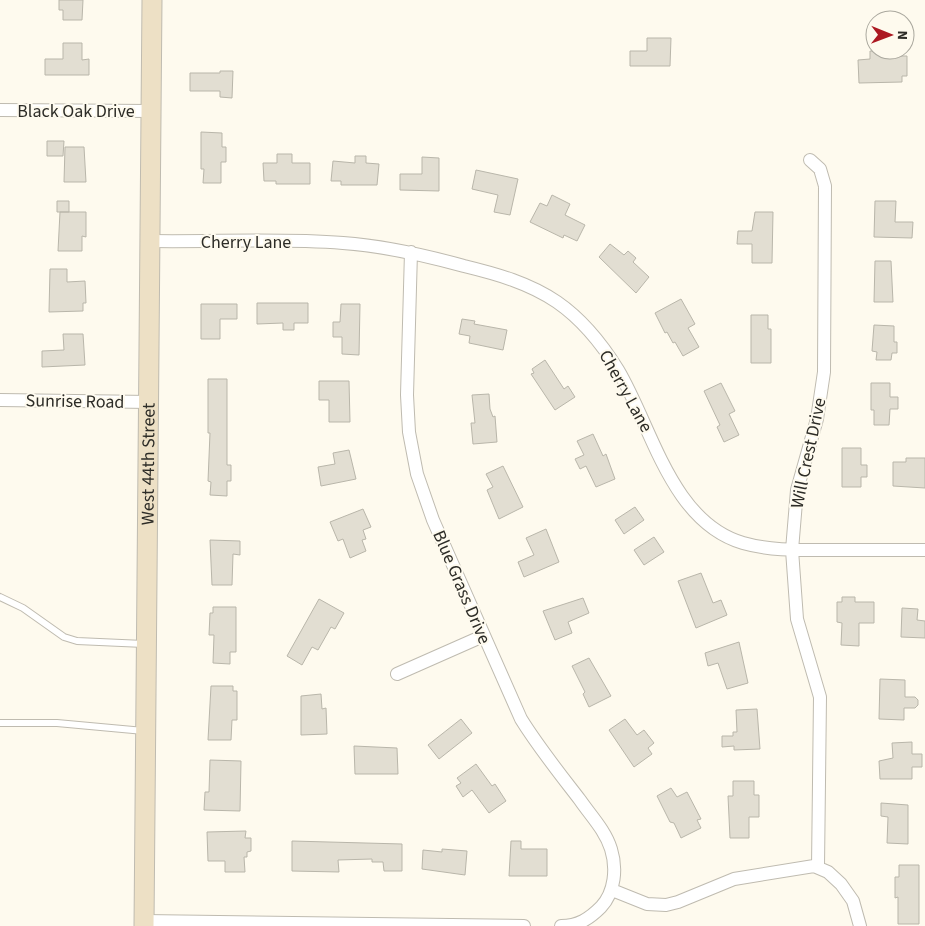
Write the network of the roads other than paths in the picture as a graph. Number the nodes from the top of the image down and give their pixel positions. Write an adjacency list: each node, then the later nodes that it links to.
1 (152, 0): 3 (street, West 44th Street)
2 (0, 110): 3 (street, Black Oak Drive)
3 (151, 111): 5 (street, West 44th Street)
4 (810, 160): 9 (street, Will Crest Drive)
5 (151, 241): 6 (street, Cherry Lane); 8 (street, West 44th Street)
6 (411, 252): 9 (street, Cherry Lane); 12 (street, Blue Grass Drive)
7 (0, 400): 8 (street, Sunrise Road)
8 (150, 402): 13 (street, West 44th Street)
9 (792, 550): 10 (street, Cherry Lane); 17 (street, Will Crest Drive)
10 (925, 550)
11 (0, 597): 13 (lane)
12 (483, 636): 14 (street); 18 (street, Blue Grass Drive)
13 (146, 645): 16 (street, West 44th Street)
14 (397, 674)
15 (0, 723): 16 (lane)
16 (146, 731): 19 (street, West 44th Street)
17 (818, 867): 18 (street); 23 (street)
18 (612, 890): 22 (street)
19 (144, 923): 20 (street)
20 (524, 926)
21 (561, 926): 22 (street)
22 (576, 926)
23 (860, 926)

